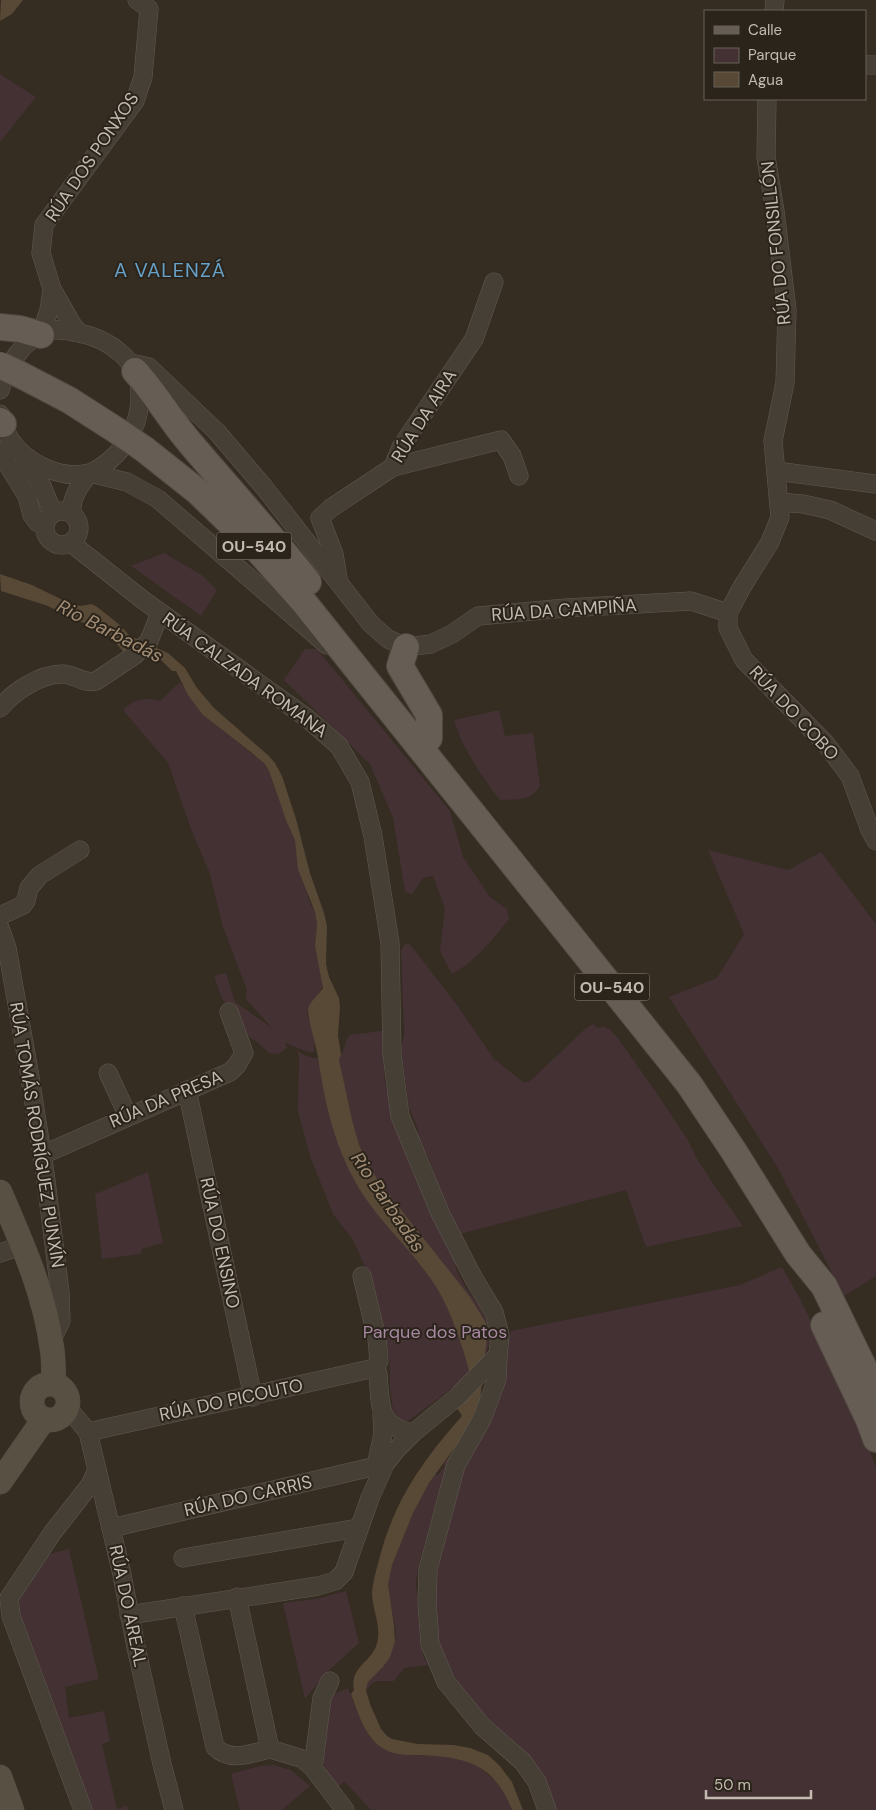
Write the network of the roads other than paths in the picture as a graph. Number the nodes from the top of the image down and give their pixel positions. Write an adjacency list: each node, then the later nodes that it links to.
1 (137, 0): 4 (street, RÚA DOS PONXOS)
2 (767, 100): 13 (street, RÚA DO FONSILLÓN)
3 (494, 282): 12 (street, RÚA DA AIRA)
4 (52, 290): 6 (street, RÚA DOS PONXOS); 7 (street, RÚA DOS PONXOS)
5 (0, 327): 7 (main road)
6 (79, 333): 7 (street); 8 (street)
7 (41, 335): 9 (street)
8 (133, 368): 14 (street); 22 (street); 28 (main road)
9 (6, 376): 26 (main road, OU-540, bridge)
10 (1, 419): 11 (street)
11 (8, 450): 14 (street); 19 (street)
12 (393, 467): 15 (street); 22 (street, RÚA DA AIRA)
13 (776, 471): 16 (street); 17 (street, RÚA DO FONSILLÓN)
14 (90, 473): 18 (street); 26 (street)
15 (519, 476)
16 (876, 484)
17 (779, 502): 20 (street); 24 (street, RÚA DO FONSILLÓN)
18 (72, 514): 19 (street); 21 (street)
19 (49, 519): 21 (street)
20 (876, 532)
21 (71, 543): 23 (street, RÚA CALZADA ROMANA)
22 (338, 580): 25 (street)
23 (160, 613): 27 (street); 45 (street, RÚA CALZADA ROMANA)
24 (728, 613): 25 (street, RÚA DA CAMPIÑA); 30 (street, RÚA DO COBO)
25 (406, 647): 28 (main road)
26 (350, 658): 29 (main road, OU-540)
27 (0, 708)
28 (429, 738): 29 (main road)
29 (439, 770): 42 (main road, OU-540)
30 (876, 841)
31 (80, 850): 32 (street)
32 (0, 916)
33 (0, 928): 38 (street, RÚA TOMÁS RODRÍGUEZ PUNXÍN)
34 (229, 1012): 36 (street, RÚA DA PRESA)
35 (108, 1073): 37 (street)
36 (187, 1090): 37 (street, RÚA DA PRESA); 49 (street, RÚA DO ENSINO)
37 (128, 1116): 38 (street, RÚA DA PRESA)
38 (42, 1155): 44 (street, RÚA TOMÁS RODRÍGUEZ PUNXÍN)
39 (0, 1192): 40 (street)
40 (23, 1245): 41 (street); 44 (street)
41 (0, 1253)
42 (798, 1254): 48 (main road, OU-540); 53 (main road, OU-540)
43 (362, 1276): 46 (street)
44 (51, 1341): 47 (street)
45 (498, 1355): 55 (street); 73 (street, RÚA CALZADA ROMANA)
46 (374, 1370): 49 (street, RÚA DO PICOUTO); 51 (street)
47 (54, 1384): 50 (street); 52 (street)
48 (876, 1392)
49 (253, 1397): 54 (street, RÚA DO PICOUTO)
50 (68, 1408): 52 (street); 54 (street, RÚA DO AREAL)
51 (382, 1414): 55 (street); 56 (street)
52 (44, 1419): 58 (street)
53 (874, 1430)
54 (88, 1432): 57 (street, RÚA DO AREAL)
55 (413, 1433): 56 (street)
56 (381, 1465): 59 (street, RÚA DO CARRIS); 60 (street)
57 (97, 1469): 59 (street, RÚA DO AREAL); 70 (street)
58 (0, 1482)
59 (111, 1528): 64 (street, RÚA DO AREAL)
60 (358, 1528): 61 (street); 62 (street)
61 (183, 1558)
62 (237, 1597): 63 (street); 66 (street)
63 (182, 1606): 64 (street); 66 (street)
64 (129, 1615): 71 (street, RÚA DO AREAL)
65 (330, 1681): 67 (street)
66 (270, 1748): 67 (street)
67 (313, 1768): 72 (street)
68 (0, 1777): 69 (street)
69 (12, 1810)
70 (83, 1810)
71 (174, 1810)
72 (346, 1810)
73 (547, 1810)

